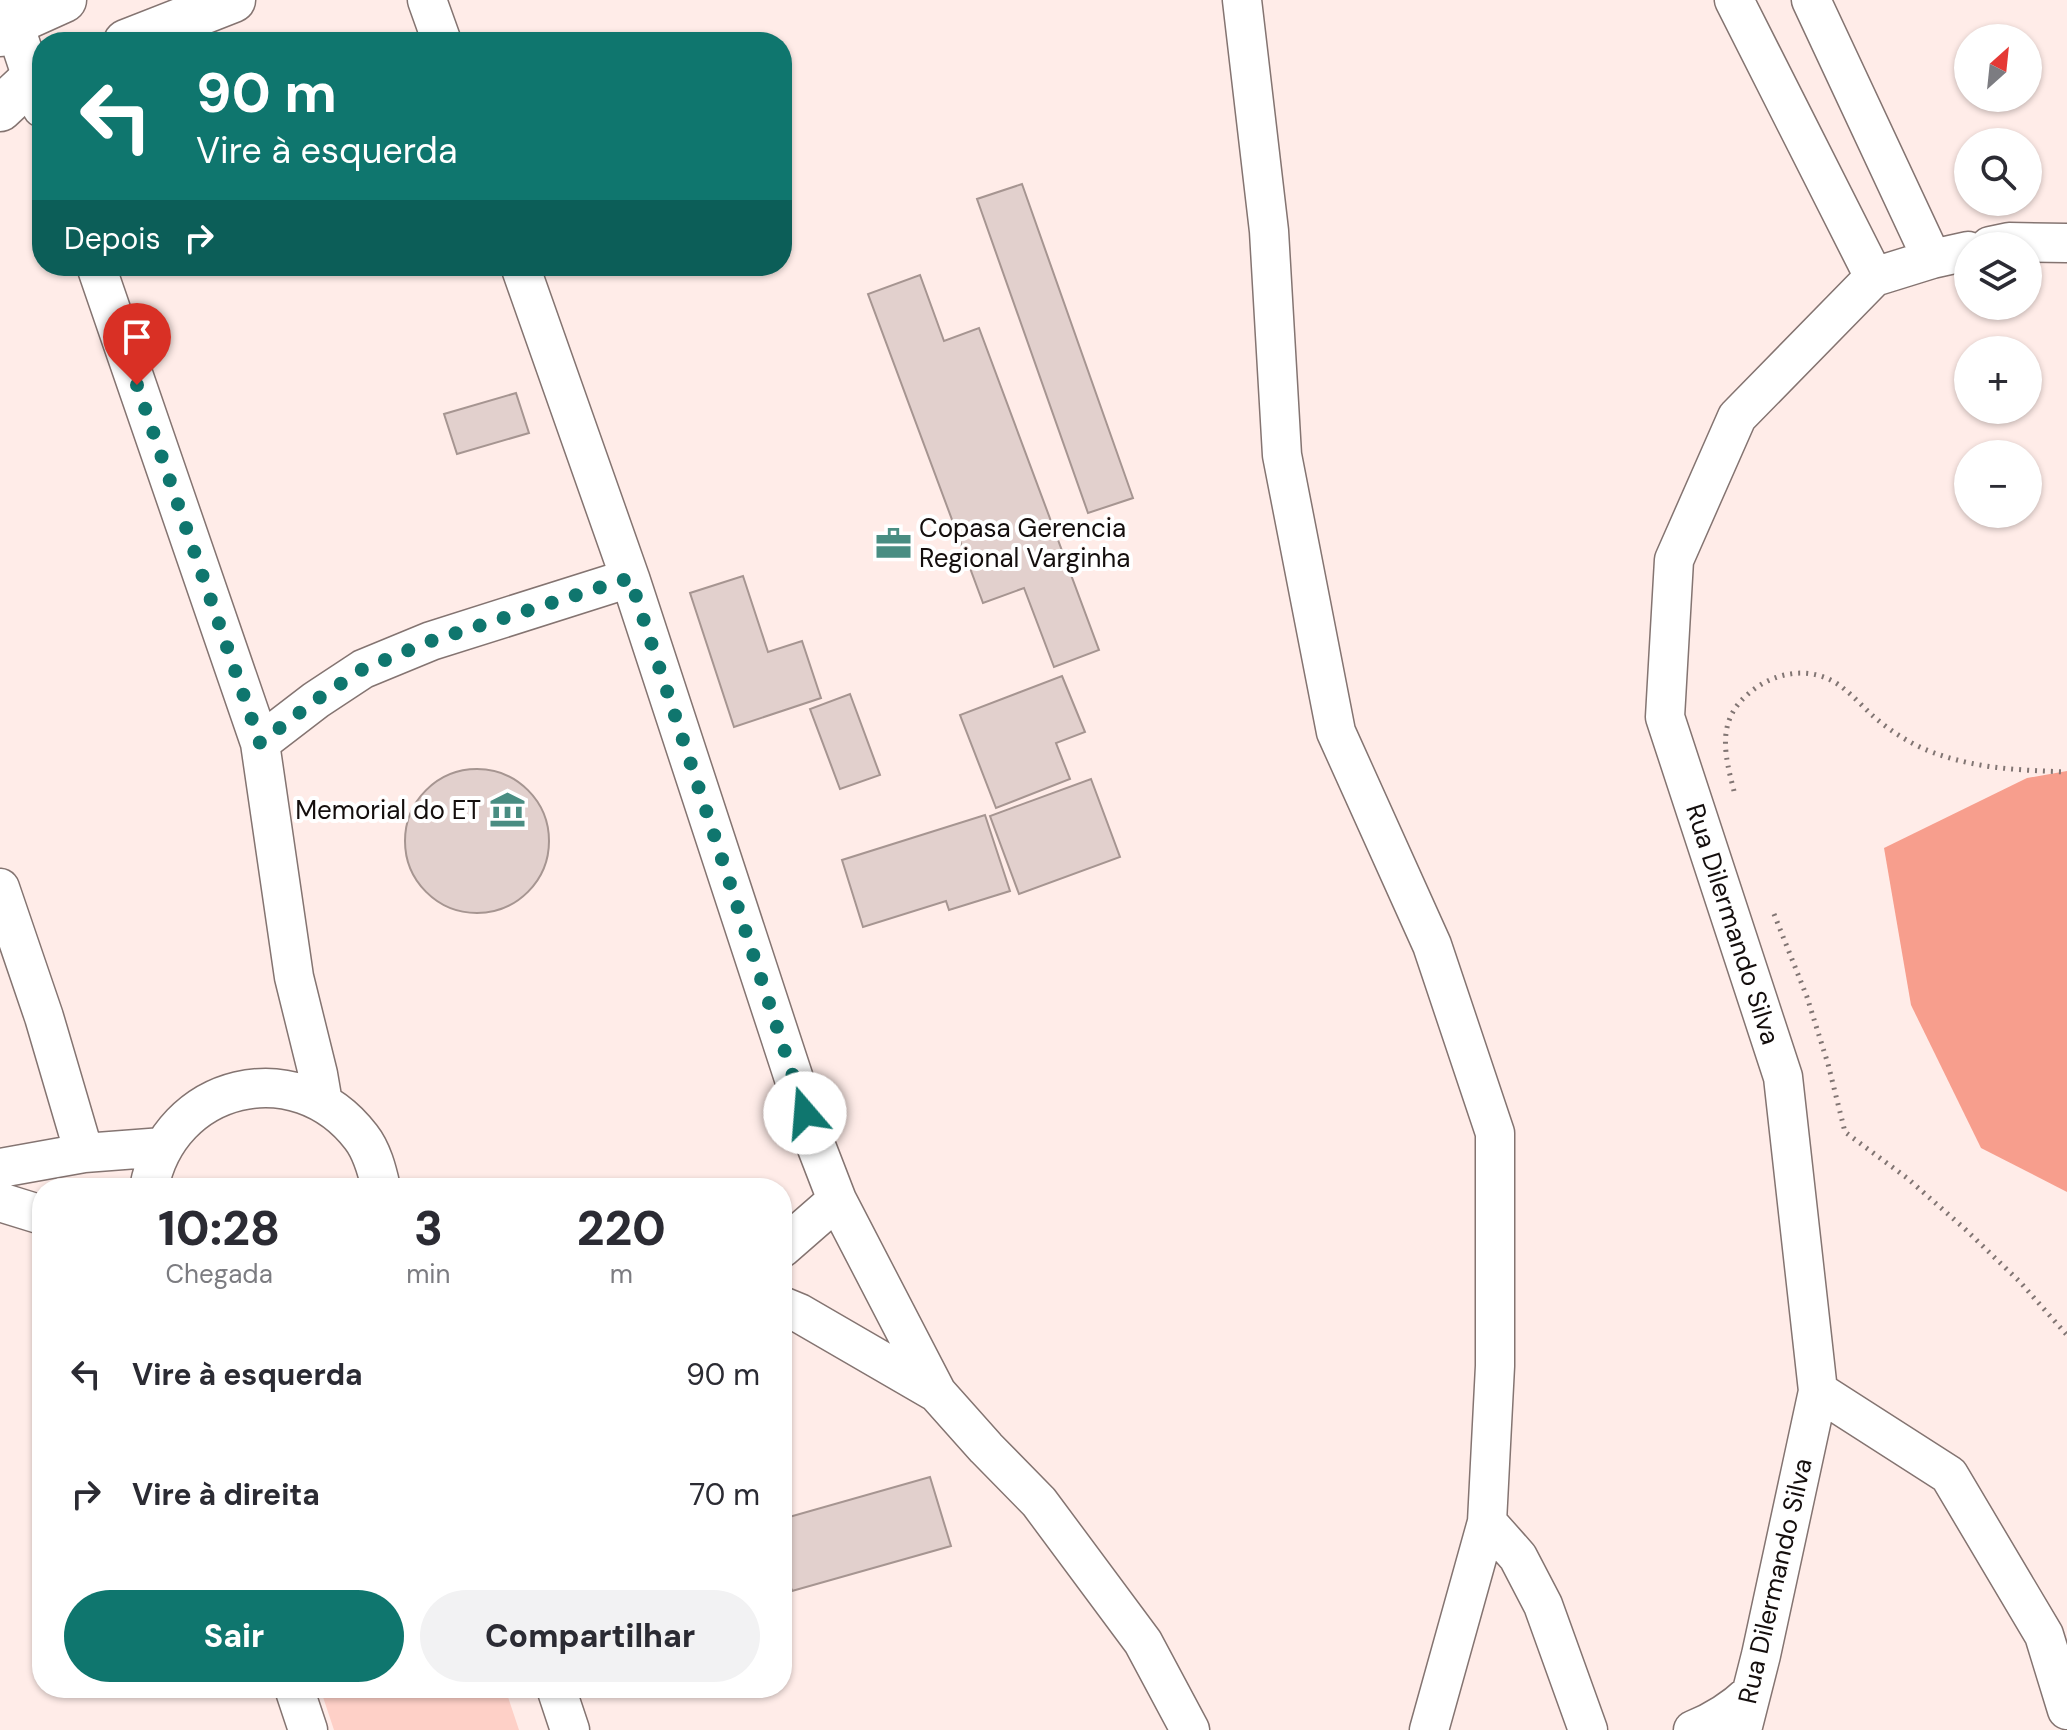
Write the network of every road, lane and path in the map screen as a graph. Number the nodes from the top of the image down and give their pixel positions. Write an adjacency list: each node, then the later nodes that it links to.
1 (64, 0): 7 (street)
2 (233, 0): 8 (street)
3 (427, 0): 9 (street)
4 (1242, 0): 39 (street)
5 (1734, 0): 18 (street)
6 (1811, 0): 15 (street)
7 (6, 19): 10 (street)
8 (151, 32)
9 (438, 32)
10 (32, 73)
11 (32, 91): 12 (street)
12 (0, 109)
13 (2042, 243): 14 (street)
14 (2067, 243)
15 (1950, 255): 18 (street, Rua Dilermando Silva)
16 (99, 276): 20 (street)
17 (524, 276): 19 (street)
18 (1874, 277): 37 (street, Rua Dilermando Silva)
19 (630, 578): 20 (street); 31 (street)
20 (260, 743): 25 (street)
21 (2067, 772): 22 (path)
22 (1736, 799)
23 (0, 888): 27 (street)
24 (1771, 908): 36 (path)
25 (323, 1103): 26 (street); 30 (street)
26 (163, 1147): 27 (street); 29 (street)
27 (84, 1153): 28 (street)
28 (0, 1168)
29 (151, 1178)
30 (379, 1178)
31 (837, 1200): 34 (street); 38 (street)
32 (0, 1202): 33 (street)
33 (32, 1212)
34 (792, 1239)
35 (792, 1310): 38 (street)
36 (2067, 1335)
37 (1818, 1391): 40 (street, Rua Dilermando Silva); 43 (street)
38 (937, 1393): 47 (street)
39 (1487, 1522): 44 (street); 48 (street)
40 (1751, 1693): 49 (street); 50 (street, Rua Dilermando Silva)
41 (297, 1698): 45 (street)
42 (559, 1698): 46 (street)
43 (2067, 1710)
44 (1594, 1726)
45 (308, 1730)
46 (570, 1730)
47 (1190, 1730)
48 (1429, 1730)
49 (1693, 1730)
50 (1742, 1730)

